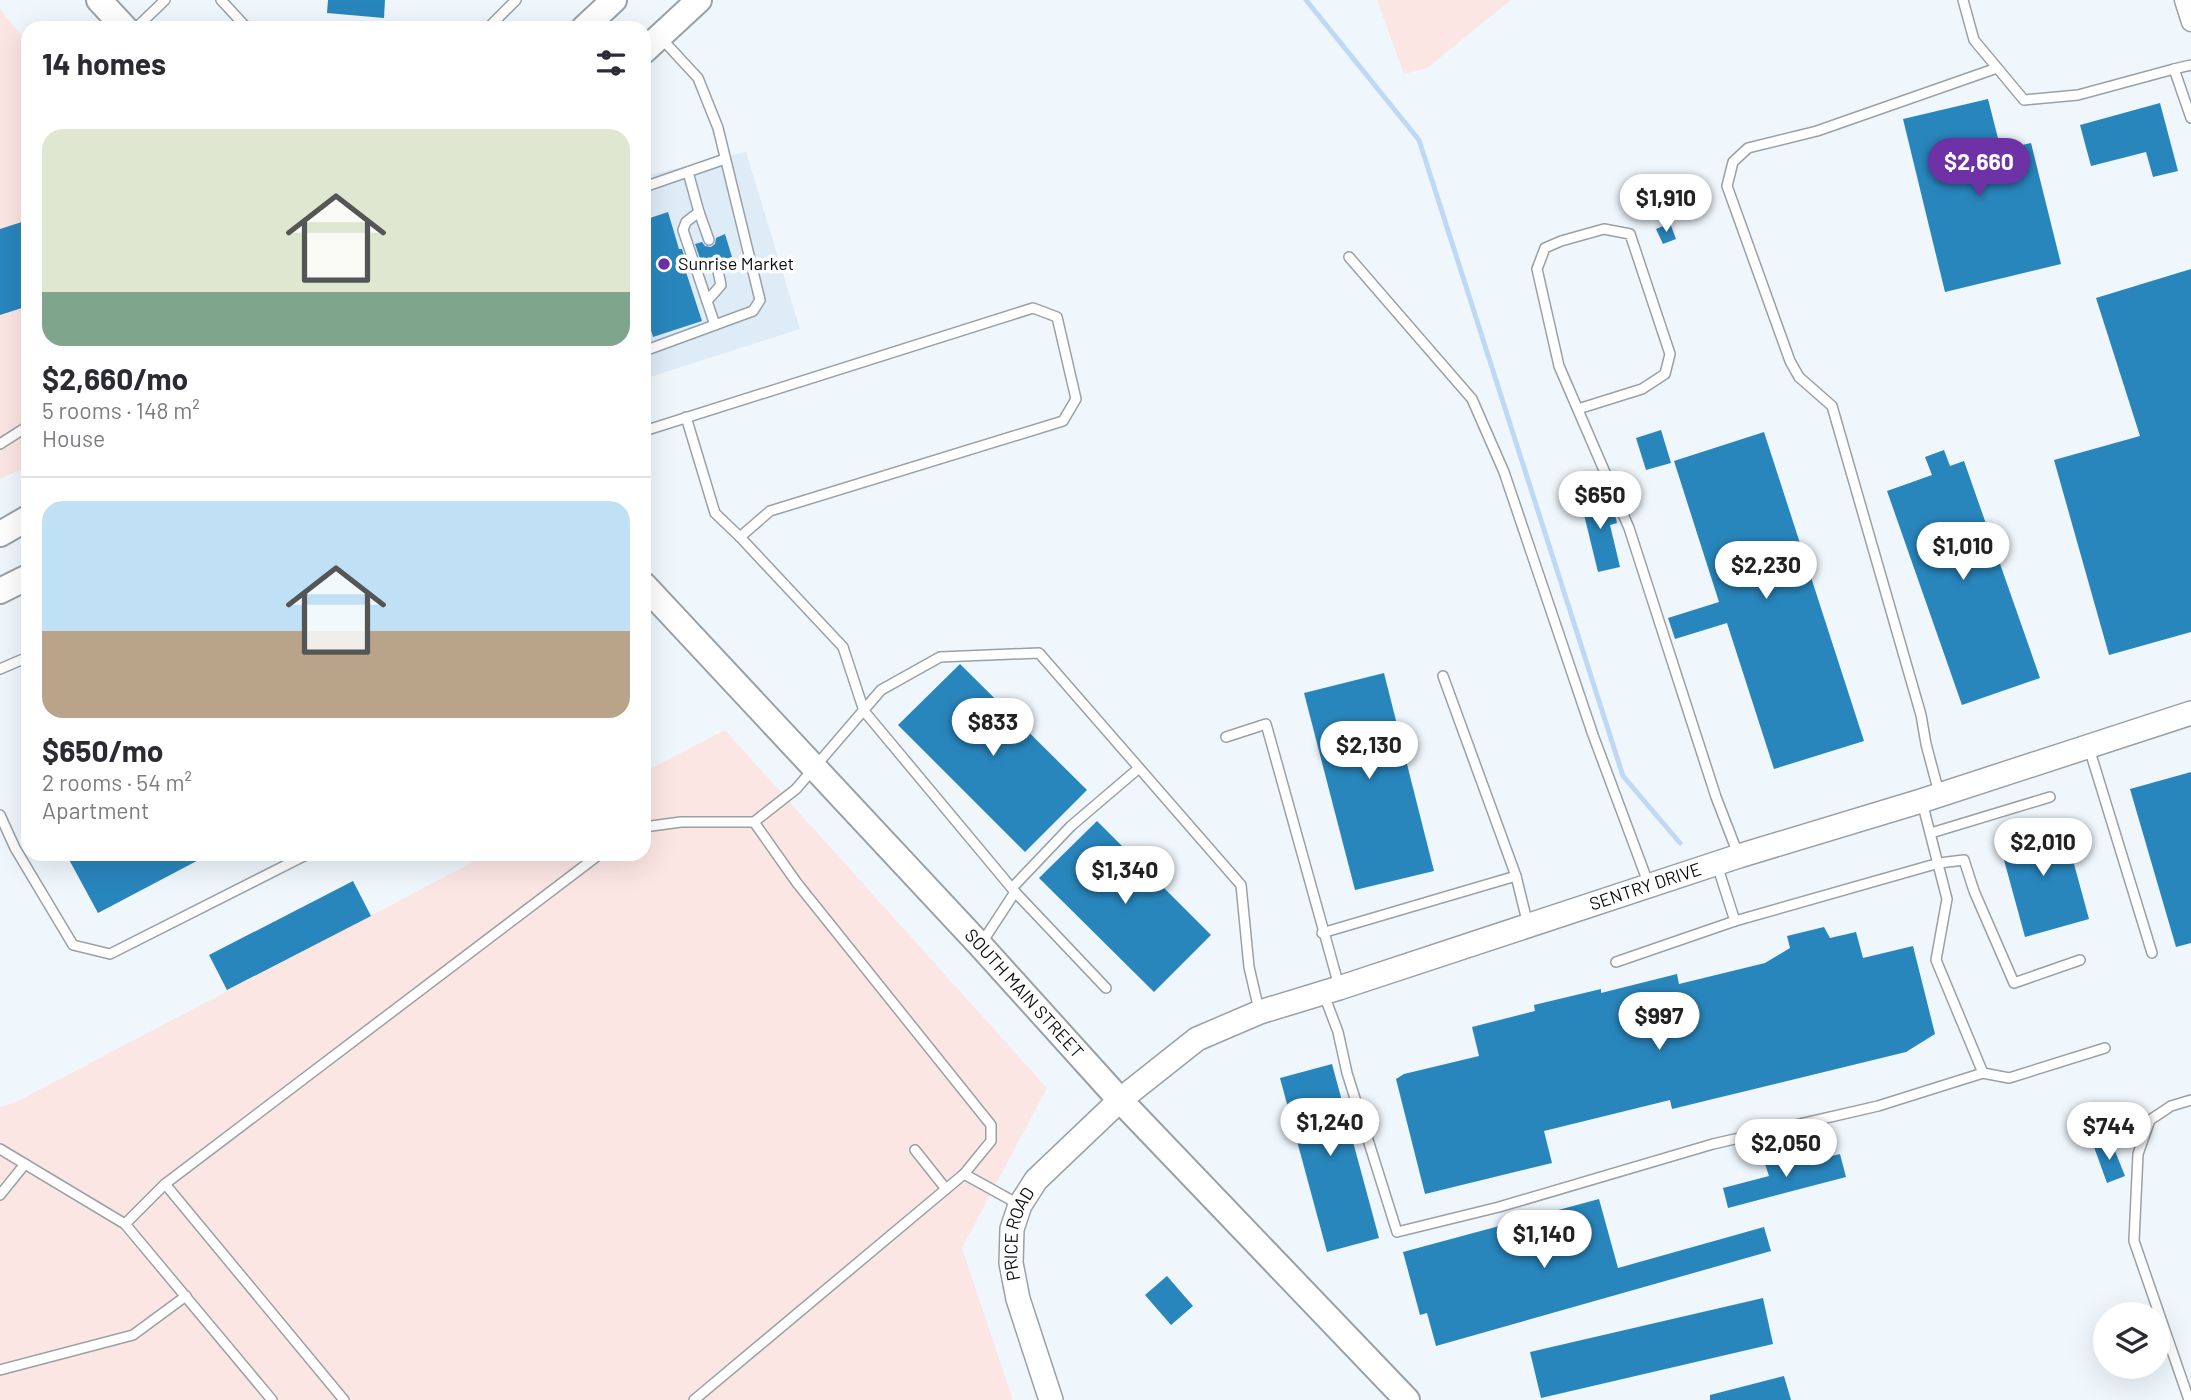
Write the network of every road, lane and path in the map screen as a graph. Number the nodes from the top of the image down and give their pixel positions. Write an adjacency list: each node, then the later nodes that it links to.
1 (99, 0): 9 (main road)
2 (165, 0): 10 (lane)
3 (220, 0): 11 (lane)
4 (516, 0): 12 (lane)
5 (614, 0): 13 (main road)
6 (699, 0): 15 (main road)
7 (1963, 0): 17 (lane)
8 (2184, 0): 14 (street)
9 (118, 21)
10 (143, 21)
11 (240, 21)
12 (495, 21)
13 (592, 21)
14 (2191, 22)
15 (652, 44): 20 (lane)
16 (2191, 65): 18 (lane)
17 (1997, 68): 18 (lane); 51 (lane)
18 (2174, 69): 19 (lane)
19 (2191, 118)
20 (725, 159): 21 (lane); 28 (lane)
21 (688, 172): 22 (lane); 23 (lane)
22 (651, 185)
23 (699, 212): 24 (lane); 27 (lane)
24 (709, 240)
25 (1349, 257): 63 (lane)
26 (716, 262): 27 (lane)
27 (707, 302): 28 (lane)
28 (715, 325): 29 (lane)
29 (651, 348)
30 (1578, 409): 30 (lane); 57 (lane)
31 (686, 417): 32 (lane); 37 (lane); 37 (lane)
32 (651, 429)
33 (21, 430): 34 (lane)
34 (0, 444)
35 (21, 522): 36 (main road)
36 (0, 534)
37 (740, 537): 44 (lane)
38 (21, 580): 39 (main road)
39 (0, 591)
40 (651, 592): 48 (main road, SOUTH MAIN STREET)
41 (21, 660): 42 (lane)
42 (0, 669)
43 (1443, 676): 62 (lane)
44 (864, 710): 48 (lane); 49 (lane); 64 (lane)
45 (2191, 713): 47 (street, SENTRY DRIVE)
46 (1226, 737): 67 (lane)
47 (2089, 746): 51 (street, SENTRY DRIVE); 69 (lane)
48 (815, 767): 53 (lane); 68 (main road, SOUTH MAIN STREET)
49 (1139, 768): 64 (lane); 74 (lane)
50 (2050, 797): 55 (lane)
51 (1931, 798): 55 (lane); 57 (street, SENTRY DRIVE)
52 (0, 815): 56 (lane)
53 (754, 822): 54 (lane); 82 (lane)
54 (651, 826)
55 (1931, 834): 61 (lane)
56 (21, 858)
57 (1728, 860): 63 (street, SENTRY DRIVE); 65 (lane)
58 (23, 861): 59 (lane)
59 (295, 861)
60 (591, 861): 83 (lane)
61 (1939, 863): 65 (lane); 70 (lane); 76 (lane)
62 (1516, 876): 66 (lane); 67 (lane)
63 (1650, 887): 66 (street, SENTRY DRIVE)
64 (1013, 890): 68 (lane); 72 (lane)
65 (1735, 921): 71 (lane)
66 (1528, 926): 73 (street, SENTRY DRIVE)
67 (1322, 933): 73 (lane)
68 (980, 945): 77 (main road, SOUTH MAIN STREET)
69 (2152, 953)
70 (2080, 960)
71 (1616, 962)
72 (1106, 988)
73 (1331, 991): 74 (street, SENTRY DRIVE); 76 (lane)
74 (1260, 1012): 77 (street, SENTRY DRIVE)
75 (2105, 1048): 76 (lane)
76 (1983, 1073)
77 (1120, 1100): 86 (street, PRICE ROAD); 94 (main road, SOUTH MAIN STREET)
78 (2191, 1100): 95 (lane)
79 (0, 1149): 81 (lane)
80 (915, 1150): 84 (lane)
81 (25, 1164): 85 (lane); 87 (lane)
82 (964, 1174): 84 (lane); 86 (lane)
83 (165, 1184): 87 (lane); 91 (lane)
84 (946, 1189): 92 (lane)
85 (0, 1195)
86 (1020, 1205): 93 (street, PRICE ROAD)
87 (125, 1224): 88 (lane)
88 (186, 1296): 89 (lane); 90 (lane)
89 (0, 1370)
90 (272, 1400)
91 (344, 1400)
92 (694, 1400)
93 (1051, 1400)
94 (1407, 1400)
95 (2189, 1400)

